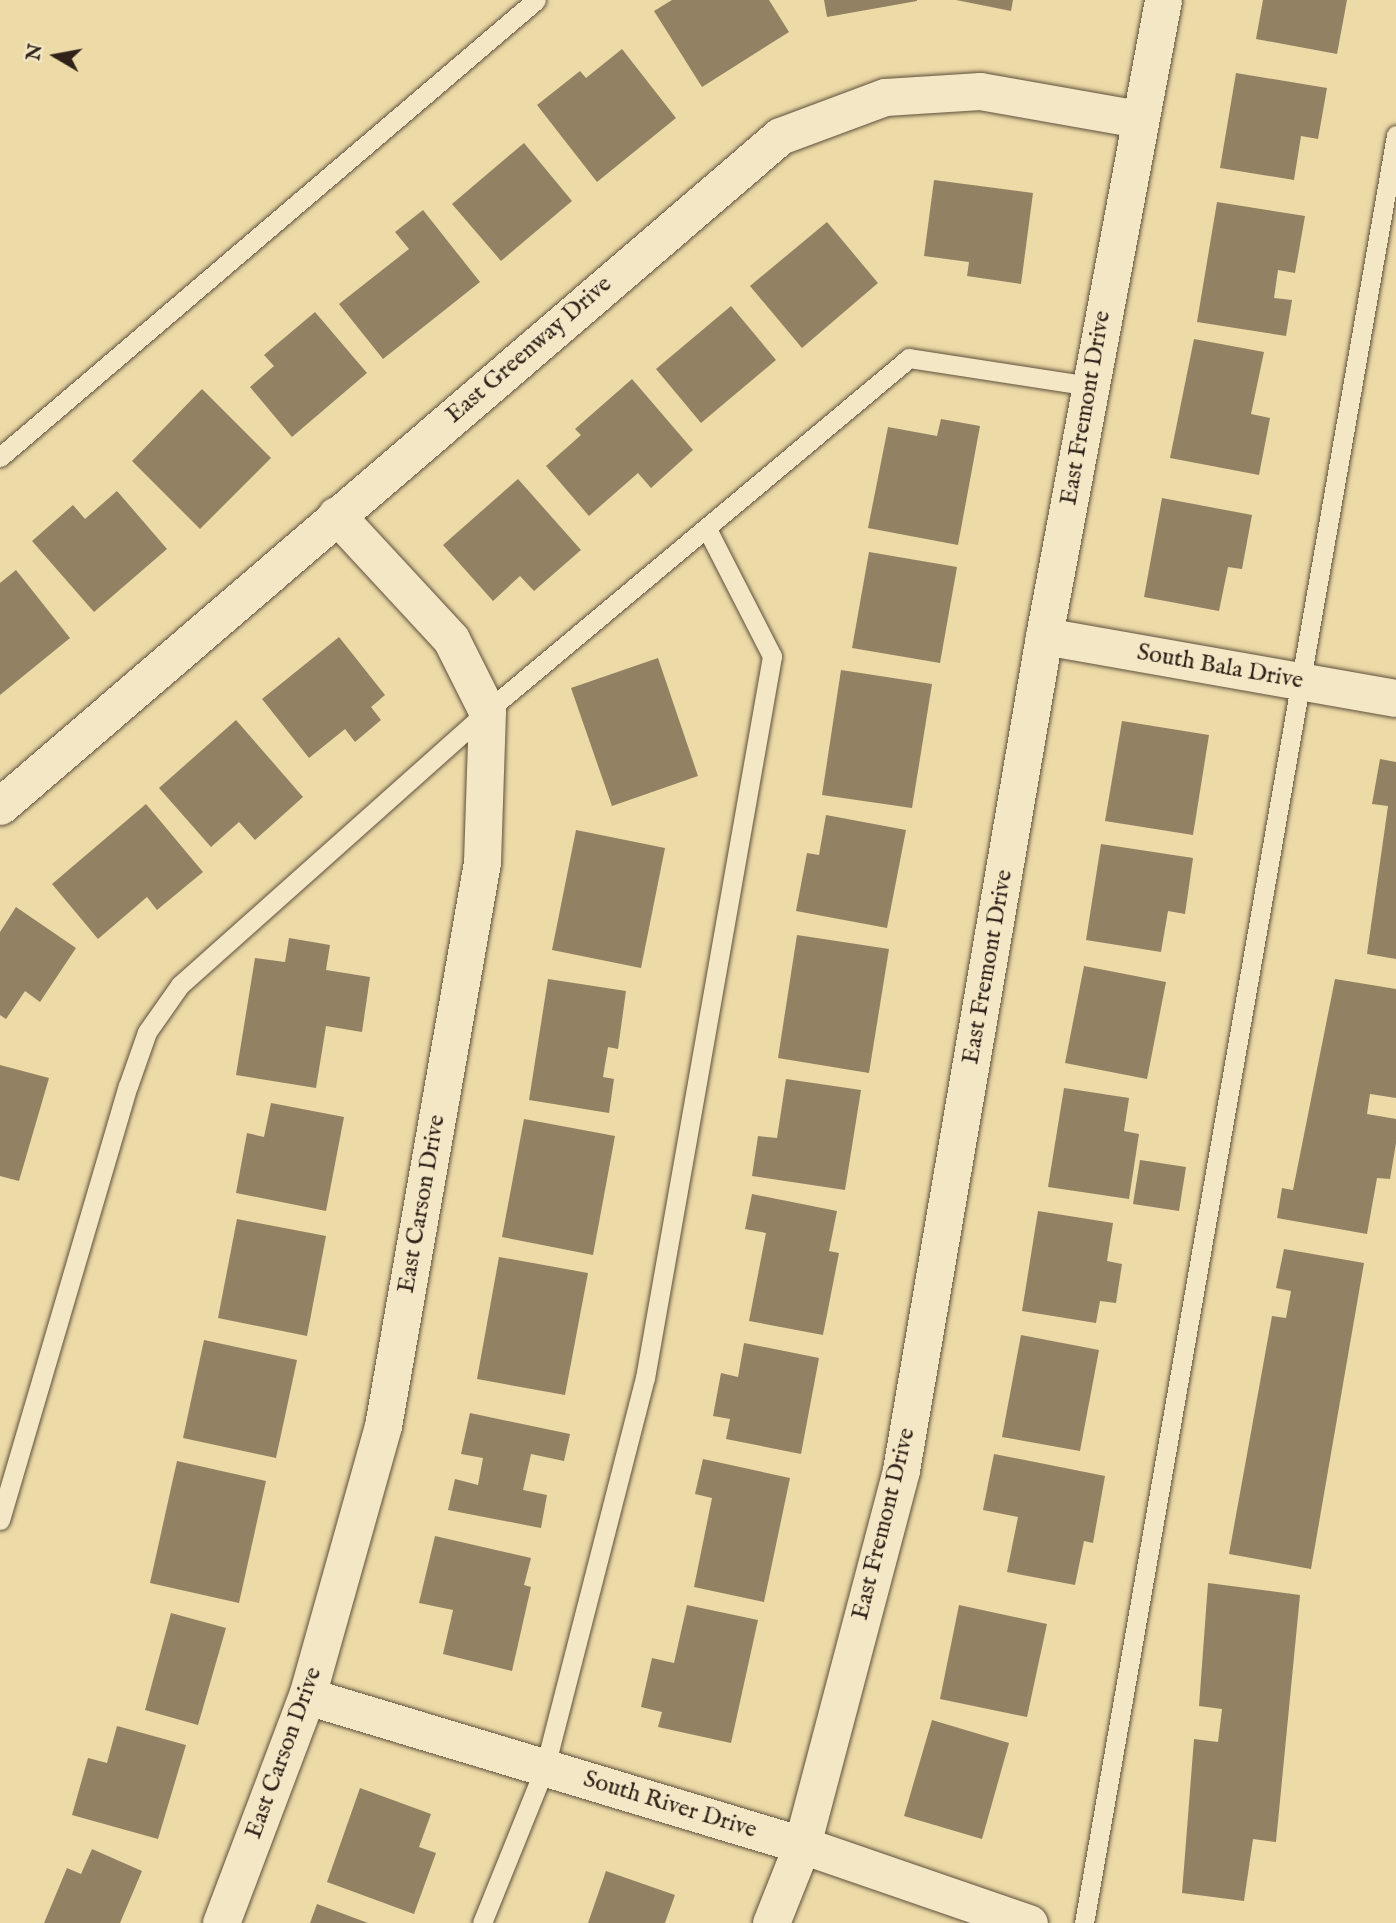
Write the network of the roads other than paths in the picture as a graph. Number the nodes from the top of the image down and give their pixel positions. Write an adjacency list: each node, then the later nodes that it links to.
1 (536, 0): 6 (lane)
2 (1163, 0): 3 (street, East Fremont Drive)
3 (1139, 119): 5 (street, East Fremont Drive); 7 (street, East Greenway Drive)
4 (1396, 135): 10 (lane)
5 (1090, 386): 8 (lane); 9 (street, East Fremont Drive)
6 (0, 457)
7 (336, 515): 12 (street, East Carson Drive); 13 (street, East Greenway Drive)
8 (708, 531): 12 (lane); 16 (lane)
9 (1044, 636): 10 (street, South Bala Drive); 17 (street, East Fremont Drive)
10 (1301, 681): 11 (street, South Bala Drive); 22 (lane)
11 (1396, 698)
12 (487, 711): 14 (lane); 15 (street, East Carson Drive)
13 (0, 806)
14 (0, 1520)
15 (307, 1696): 16 (street, South River Drive); 18 (street, East Carson Drive)
16 (545, 1767): 17 (street, South River Drive); 19 (lane)
17 (802, 1844): 20 (street, East Fremont Drive); 21 (street, South River Drive)
18 (221, 1923)
19 (482, 1923)
20 (771, 1923)
21 (1029, 1923)
22 (1084, 1923)

